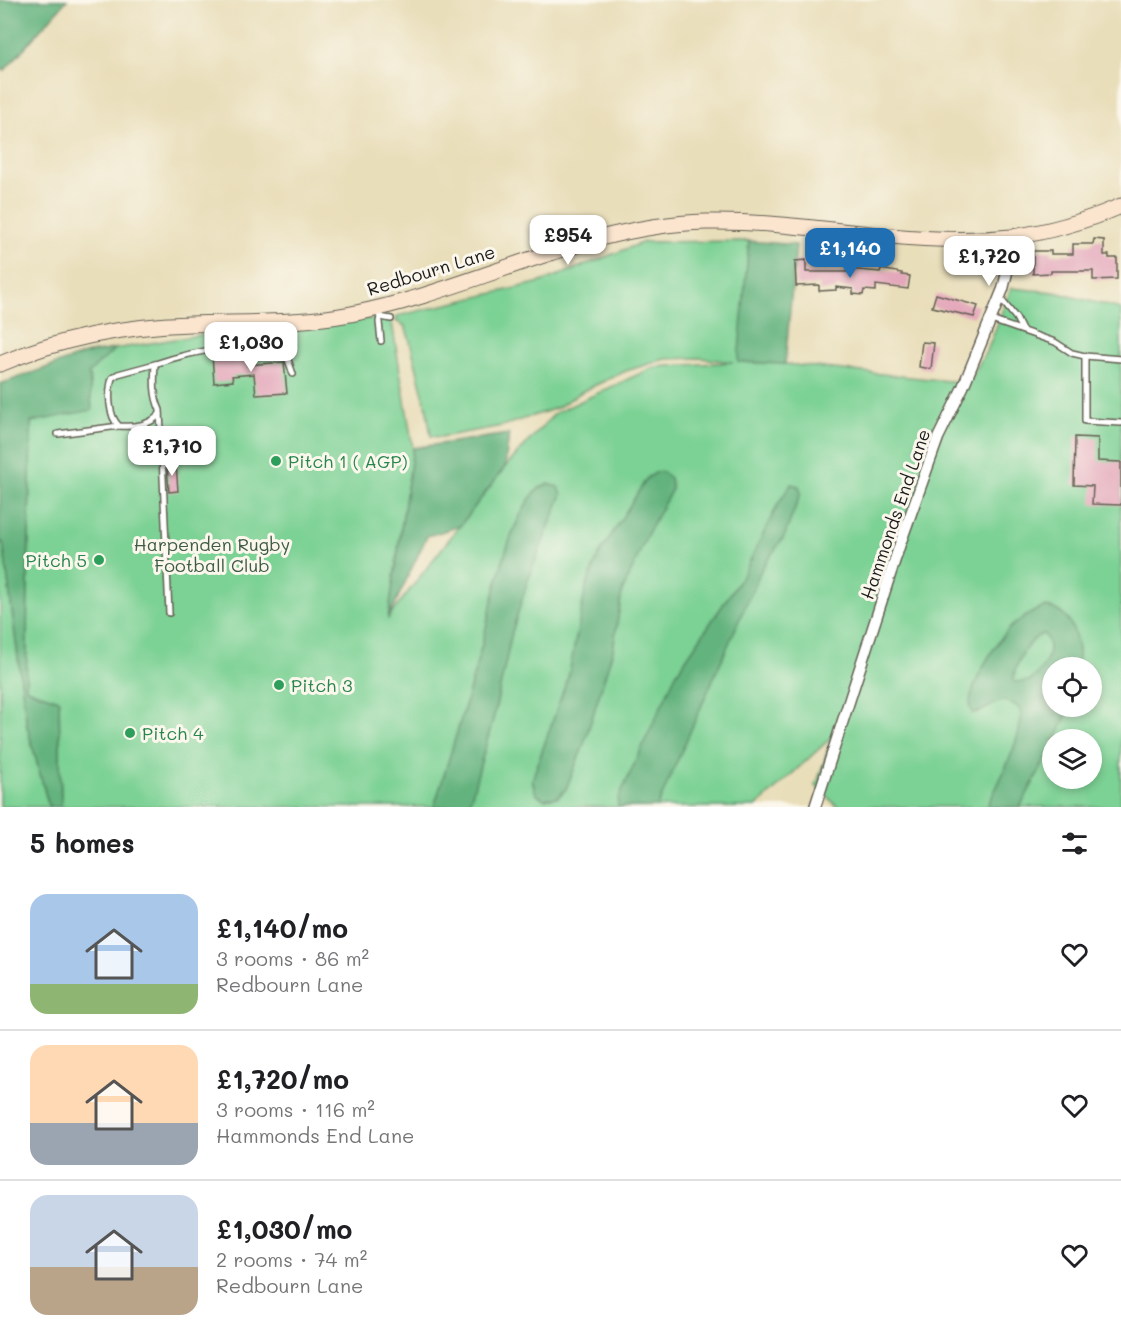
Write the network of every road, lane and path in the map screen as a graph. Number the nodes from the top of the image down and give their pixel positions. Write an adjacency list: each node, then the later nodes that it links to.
1 (1121, 206): 2 (main road, Redbourn Lane)
2 (1012, 237): 3 (street, Hammonds End Lane); 4 (main road, Redbourn Lane)
3 (1000, 298): 6 (street, Hammonds End Lane); 8 (lane)
4 (378, 313): 5 (lane); 7 (main road, Redbourn Lane); 9 (lane)
5 (391, 319)
6 (991, 320): 8 (lane); 21 (street, Hammonds End Lane)
7 (284, 321): 10 (lane); 13 (main road, Redbourn Lane)
8 (1022, 330): 11 (lane)
9 (381, 341)
10 (285, 348): 14 (lane); 15 (lane)
11 (1085, 357): 12 (lane); 17 (lane)
12 (1121, 359)
13 (0, 364)
14 (155, 364): 16 (lane); 18 (lane)
15 (293, 374)
16 (160, 414): 18 (lane); 20 (lane)
17 (1121, 423)
18 (119, 426): 19 (lane)
19 (58, 434)
20 (170, 613)
21 (815, 807)

